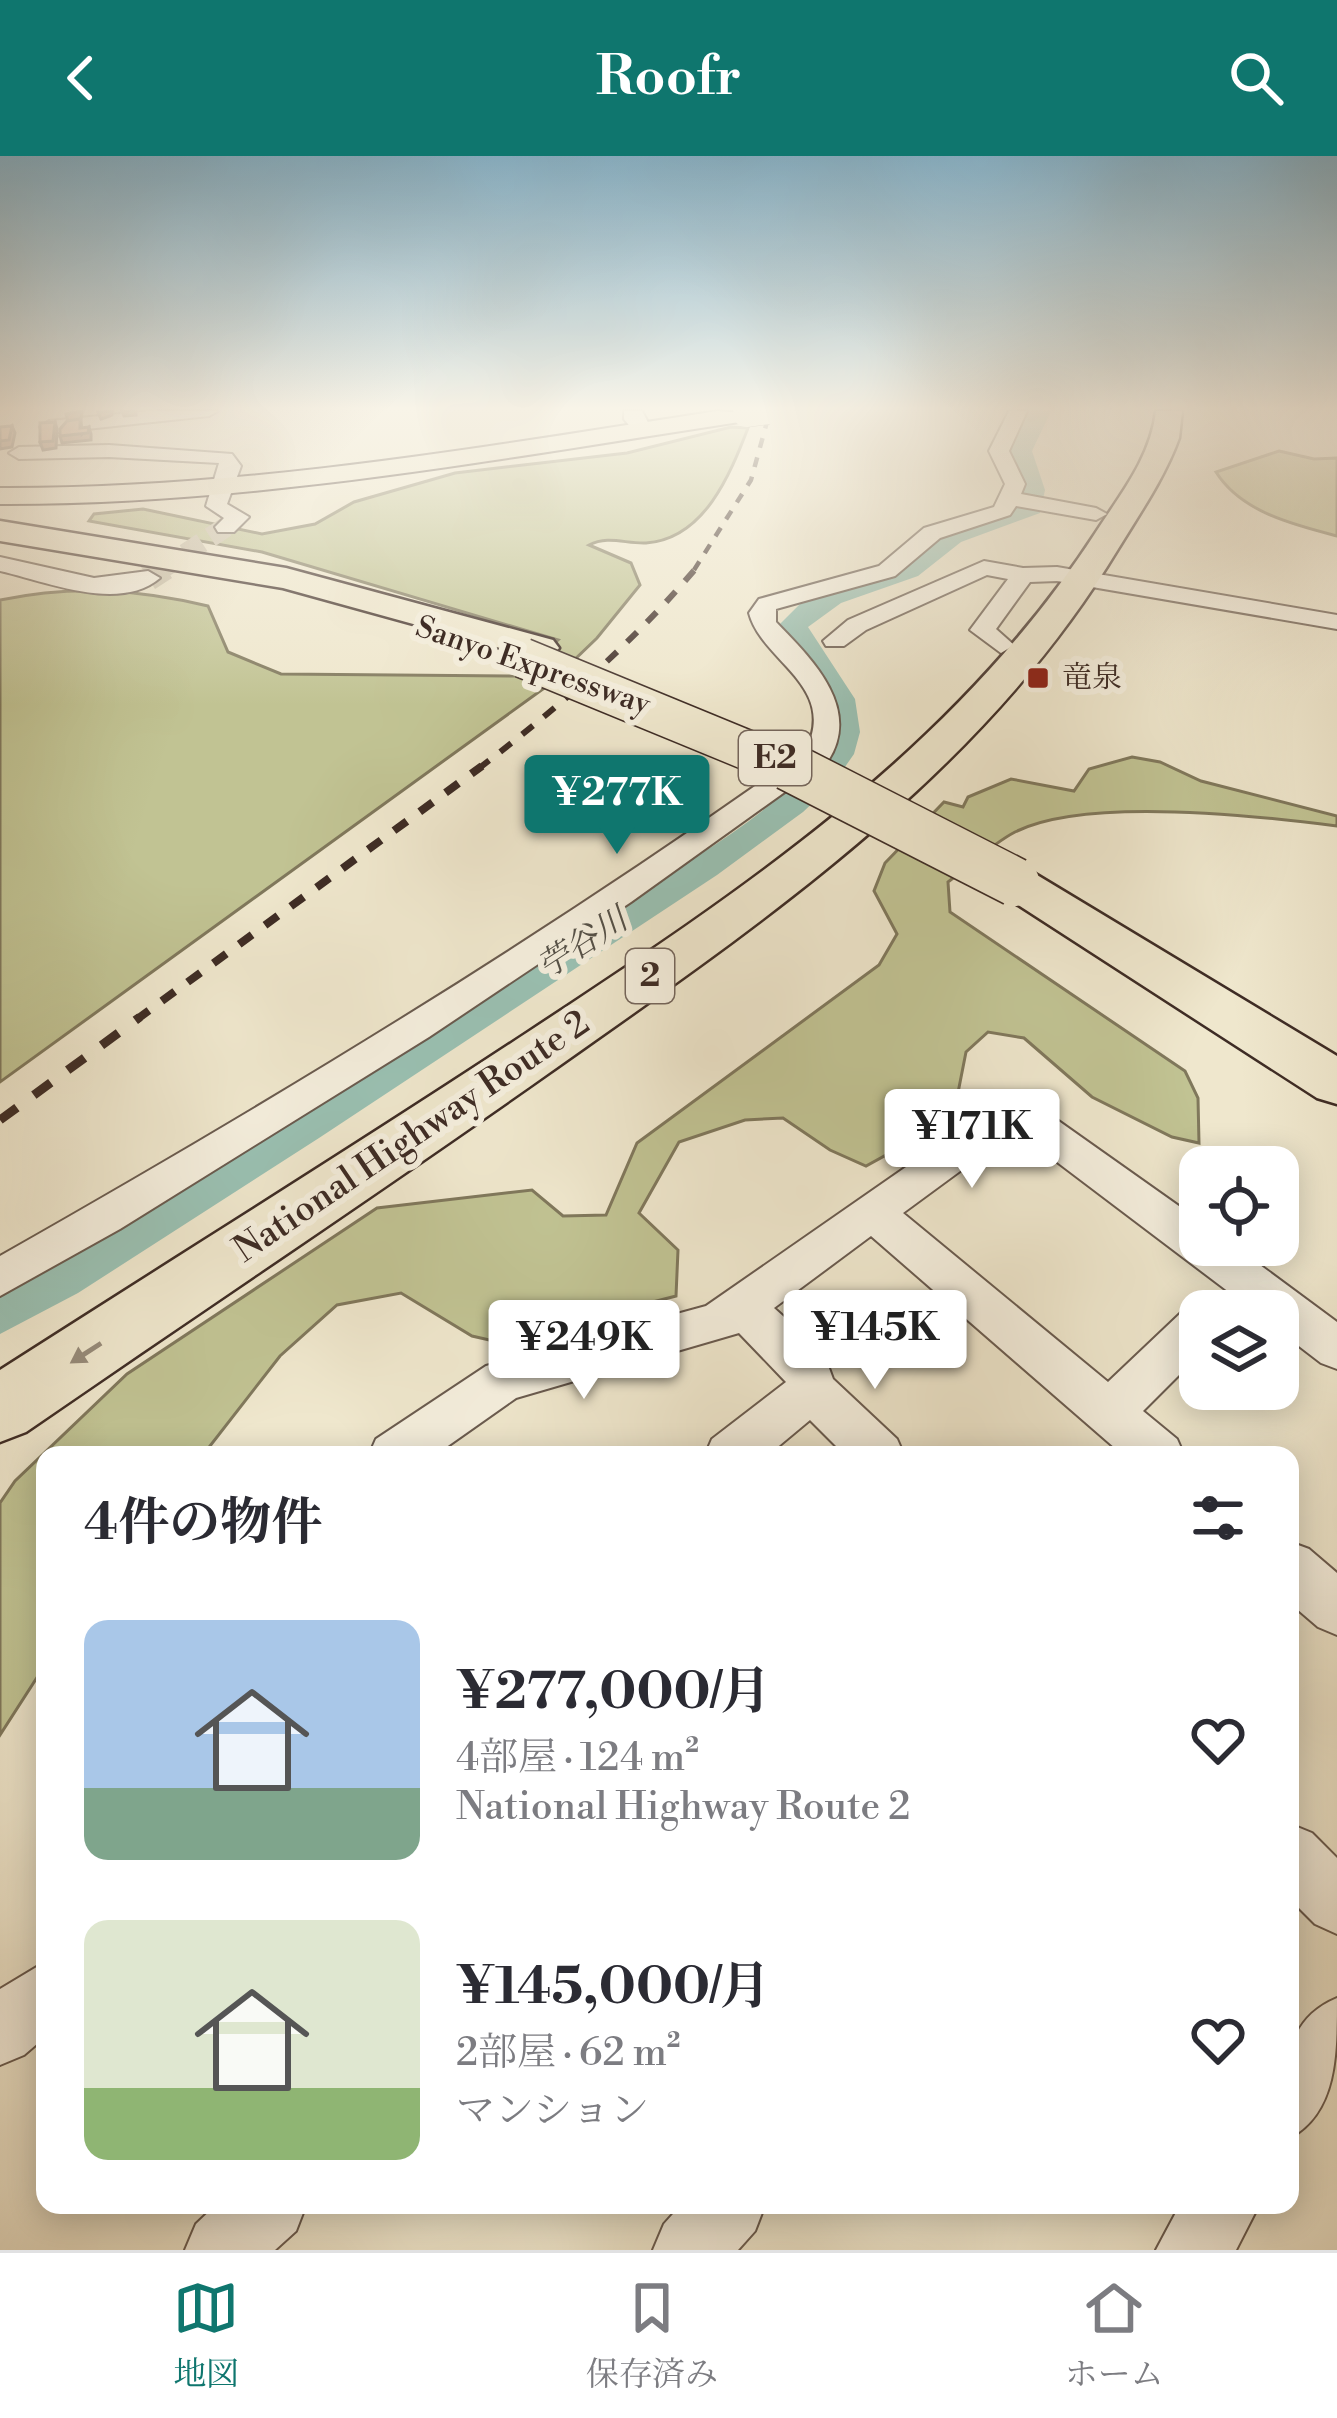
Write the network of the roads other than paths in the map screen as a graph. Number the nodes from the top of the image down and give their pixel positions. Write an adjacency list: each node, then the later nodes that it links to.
1 (219, 509): 7 (street)
2 (1009, 509): 10 (street)
3 (1067, 509): 6 (street)
4 (1099, 509): 6 (highway, National Highway Route 2 / 2)
5 (1114, 509): 13 (highway, National Highway Route 2 / 2)
6 (1096, 514): 13 (highway, National Highway Route 2 / 2)
7 (226, 527)
8 (0, 531): 19 (highway, Sanyo Expressway / E2)
9 (0, 542): 19 (highway, Sanyo Expressway / E2)
10 (916, 556): 12 (street); 26 (street)
11 (0, 564): 14 (street)
12 (984, 568): 13 (street); 15 (street)
13 (1056, 576): 16 (street); 17 (highway, National Highway Route 2 / 2); 34 (highway, National Highway Route 2 / 2, one-way to 34)
14 (148, 578)
15 (903, 604): 17 (street); 18 (street)
16 (1337, 622)
17 (992, 637): 32 (highway, National Highway Route 2 / 2)
18 (836, 641)
19 (532, 653): 20 (highway, Sanyo Expressway / E2, bridge)
20 (1023, 875): 21 (highway, Sanyo Expressway / E2); 22 (highway, Sanyo Expressway / E2)
21 (1337, 1050)
22 (1337, 1083)
23 (874, 1214): 24 (street); 29 (street); 35 (street)
24 (1179, 1229)
25 (1230, 1266): 27 (street)
26 (0, 1278)
27 (1248, 1279): 28 (street); 31 (street)
28 (1236, 1290)
29 (743, 1308): 33 (street); 36 (street)
30 (1179, 1344): 35 (street)
31 (1337, 1348)
32 (0, 1365)
33 (812, 1390): 37 (street); 38 (street)
34 (0, 1409)
35 (1108, 1412): 39 (street)
36 (407, 1446)
37 (741, 1446)
38 (870, 1446)
39 (1148, 1446)
40 (1299, 1576): 41 (street)
41 (1337, 1608)
42 (1299, 1865): 43 (street)
43 (1337, 1902)
44 (36, 2002): 45 (street)
45 (0, 2031)
46 (1337, 2032): 47 (street)
47 (1299, 2089)
48 (722, 2214): 50 (street)
49 (1217, 2214): 51 (street)
50 (690, 2250)
51 (1193, 2250)

